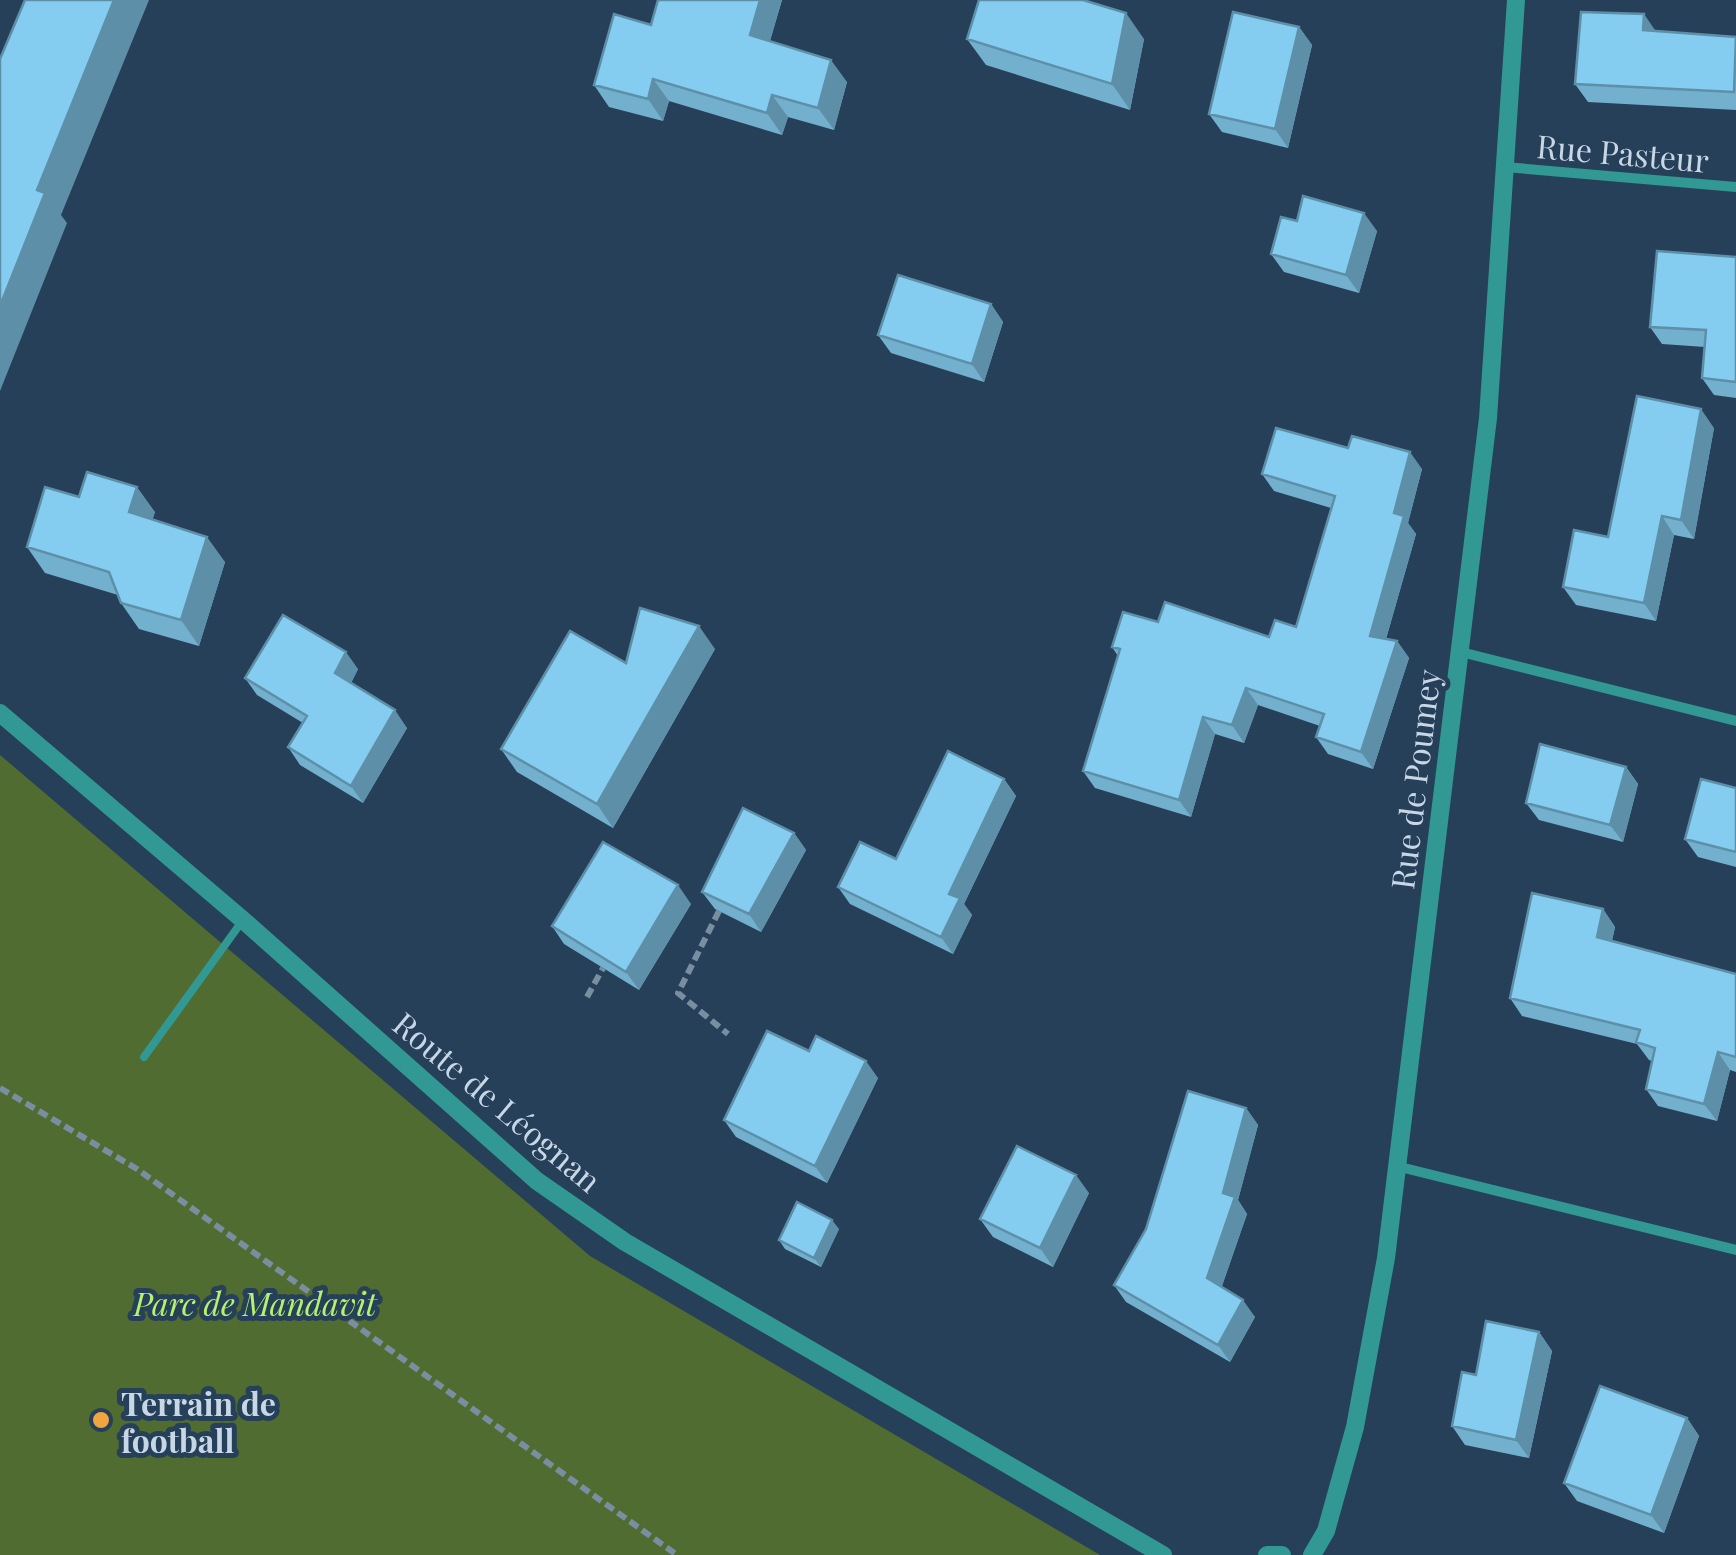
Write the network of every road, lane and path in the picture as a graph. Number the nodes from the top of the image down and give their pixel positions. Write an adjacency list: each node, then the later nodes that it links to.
1 (1516, 0): 2 (street, Rue de Poumey)
2 (1505, 167): 3 (street, Rue Pasteur); 4 (street, Rue de Poumey)
3 (1736, 186)
4 (1460, 652): 6 (street); 14 (street, Rue de Poumey)
5 (0, 713): 8 (street, Route de Léognan)
6 (1736, 721)
7 (719, 911): 11 (path)
8 (243, 920): 12 (lane); 17 (street, Route de Léognan)
9 (603, 968): 10 (path)
10 (587, 997)
11 (728, 1034)
12 (144, 1057)
13 (0, 1088): 16 (path)
14 (1396, 1166): 15 (street); 20 (street, Rue de Poumey)
15 (1736, 1250)
16 (676, 1555)
17 (1163, 1555)
18 (1267, 1555): 19 (street)
19 (1282, 1555)
20 (1312, 1555)

